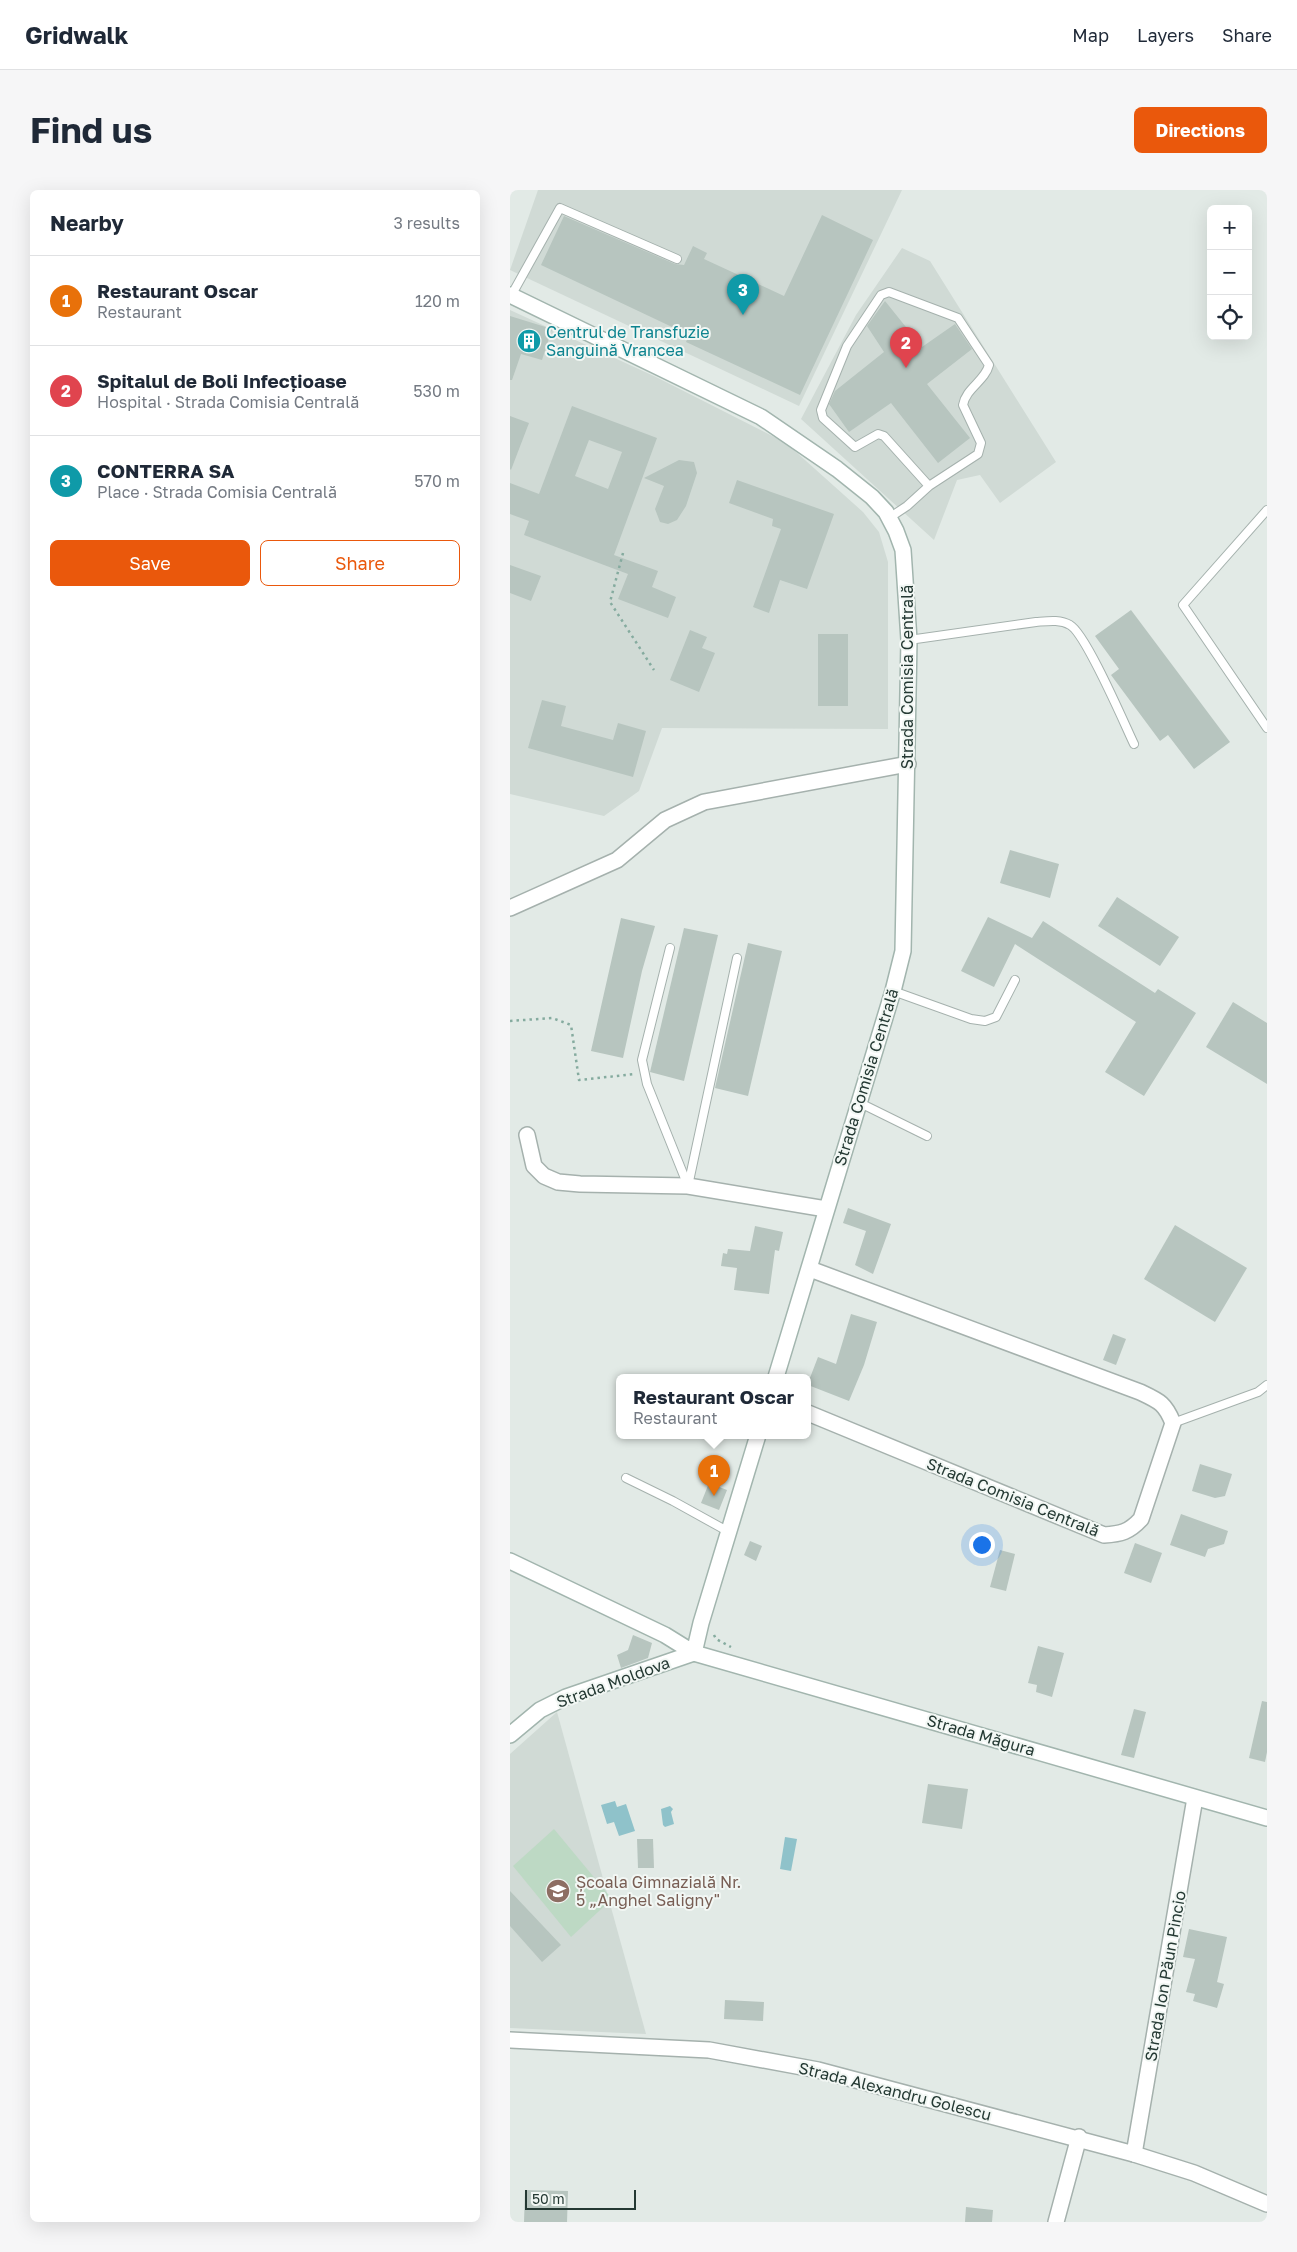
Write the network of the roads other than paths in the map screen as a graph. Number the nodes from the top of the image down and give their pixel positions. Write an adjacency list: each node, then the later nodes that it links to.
1 (677, 259): 2 (lane)
2 (511, 295): 5 (street, Strada Comisia Centrală)
3 (929, 486): 3 (lane); 5 (lane)
4 (1267, 510): 7 (lane)
5 (889, 518): 6 (street, Strada Comisia Centrală)
6 (909, 640): 8 (lane); 9 (street, Strada Comisia Centrală)
7 (1267, 728)
8 (1134, 744)
9 (908, 764): 10 (street); 14 (street, Strada Comisia Centrală)
10 (510, 908)
11 (670, 948): 18 (lane)
12 (737, 958): 18 (lane)
13 (1015, 980): 14 (lane)
14 (893, 991): 15 (street, Strada Comisia Centrală)
15 (858, 1102): 17 (lane); 19 (street, Strada Comisia Centrală)
16 (528, 1135): 18 (street)
17 (927, 1136)
18 (688, 1186): 19 (street)
19 (826, 1209): 20 (street, Strada Comisia Centrală)
20 (810, 1269): 21 (street, Strada Comisia Centrală); 24 (street)
21 (777, 1374)
22 (1267, 1385): 24 (lane)
23 (811, 1414): 24 (street, Strada Comisia Centrală)
24 (1173, 1423)
25 (757, 1439): 27 (street)
26 (626, 1478): 27 (lane)
27 (729, 1532): 29 (street)
28 (510, 1561): 29 (street, Strada Măgura)
29 (694, 1653): 30 (street, Strada Moldova); 31 (street, Strada Măgura)
30 (510, 1735)
31 (1195, 1798): 32 (street, Strada Măgura); 35 (street, Strada Ion Păun Pincio)
32 (1267, 1818)
33 (510, 2040): 34 (street, Strada Alexandru Golescu)
34 (1079, 2137): 35 (street, Strada Alexandru Golescu); 37 (street)
35 (1134, 2154): 36 (street, Strada Alexandru Golescu)
36 (1267, 2204)
37 (1056, 2222)

